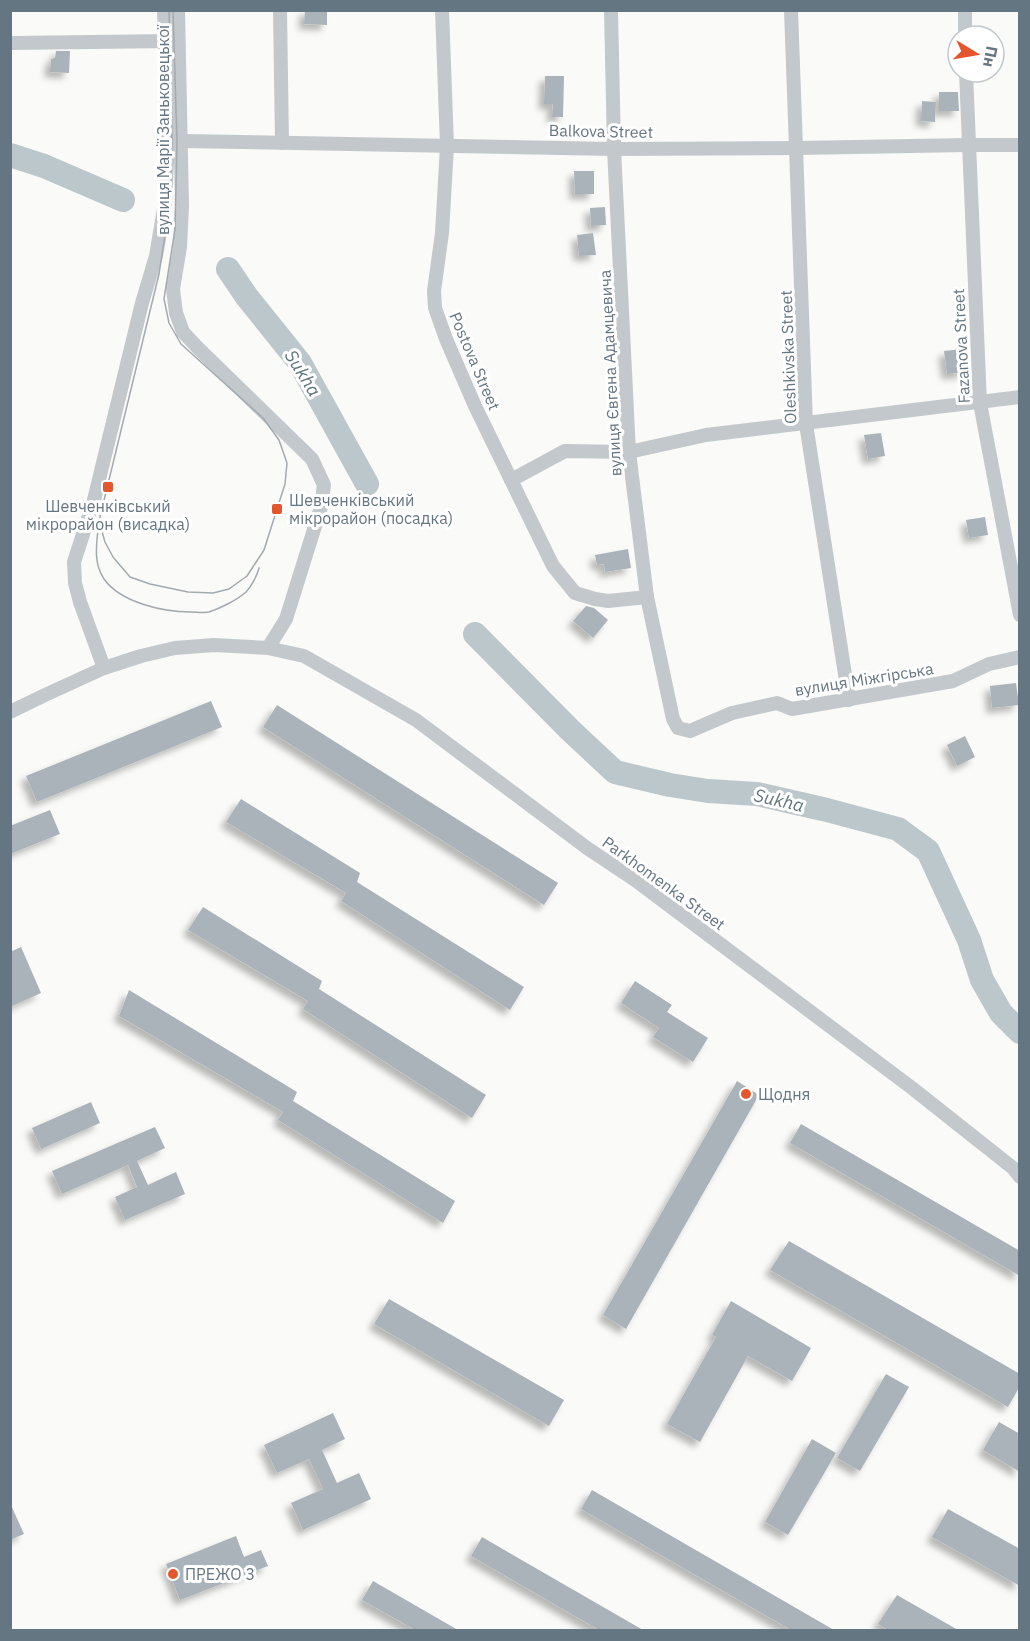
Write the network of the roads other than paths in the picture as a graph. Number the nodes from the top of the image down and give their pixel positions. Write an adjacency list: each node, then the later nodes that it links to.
1 (164, 10): 8 (street, вулиця Марії Заньковецької)
2 (178, 10): 7 (street, вулиця Марії Заньковецької)
3 (280, 10): 12 (street)
4 (442, 10): 15 (street, Postova Street)
5 (611, 10): 17 (street, вулиця Євгена Адамцевича)
6 (791, 10): 16 (street, Oleshkivska Street)
7 (179, 40): 8 (street); 11 (street, вулиця Марії Заньковецької)
8 (165, 41): 9 (street); 27 (street, вулиця Марії Заньковецької)
9 (10, 43)
10 (966, 84): 13 (street, Fazanova Street)
11 (182, 141): 12 (street, Balkova Street); 25 (street, вулиця Марії Заньковецької)
12 (282, 143): 15 (street, Balkova Street)
13 (968, 145): 14 (street, Balkova Street); 16 (street, Balkova Street); 19 (street, Fazanova Street)
14 (1020, 145)
15 (447, 146): 17 (street, Balkova Street); 22 (street, Postova Street)
16 (797, 148): 17 (street, Balkova Street); 20 (street, Oleshkivska Street)
17 (614, 149): 21 (street, вулиця Євгена Адамцевича)
18 (1020, 397): 19 (street)
19 (980, 403): 20 (street); 24 (street, Fazanova Street)
20 (806, 423): 21 (street); 28 (street, Oleshkivska Street)
21 (629, 452): 22 (street); 23 (street, вулиця Євгена Адамцевича)
22 (511, 480): 23 (street, Postova Street)
23 (647, 597): 30 (street, вулиця Євгена Адамцевича)
24 (1020, 615)
25 (268, 648): 27 (street, Parkhomenka Street); 31 (street, Parkhomenka Street)
26 (1020, 657): 28 (street, вулиця Міжгірська)
27 (105, 668): 29 (street, Parkhomenka Street)
28 (849, 700): 30 (street, вулиця Міжгірська)
29 (10, 712)
30 (678, 728)
31 (1020, 1177)

